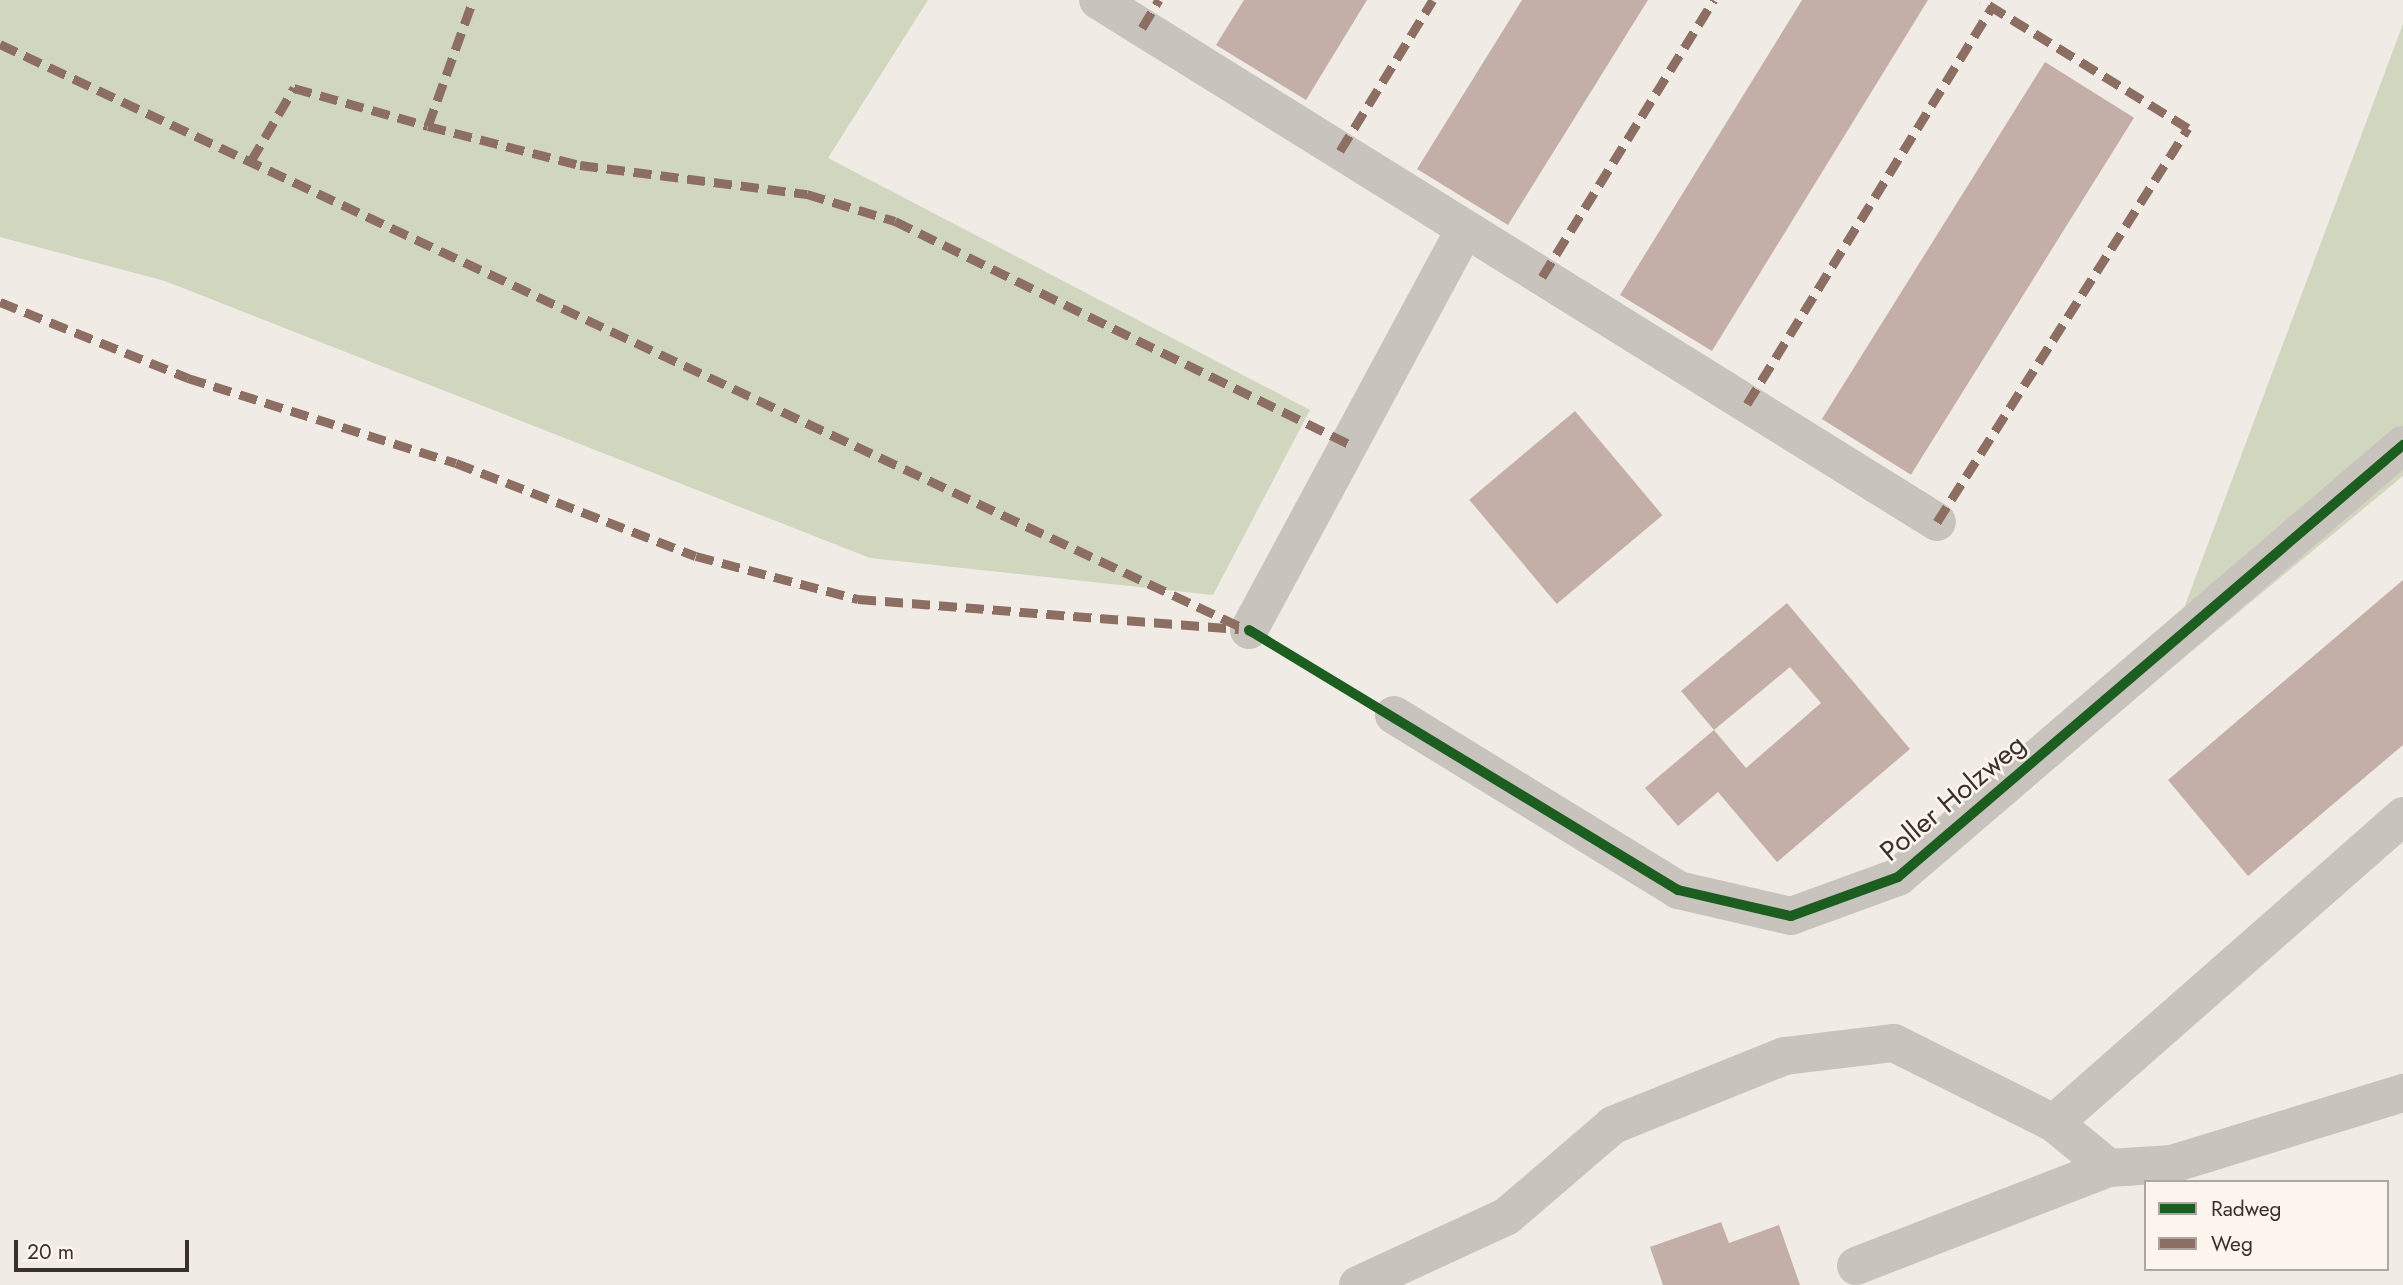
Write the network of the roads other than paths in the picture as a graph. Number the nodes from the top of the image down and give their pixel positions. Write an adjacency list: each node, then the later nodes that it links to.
1 (1098, 0): 2 (street)
2 (1465, 229): 4 (street); 5 (street)
3 (2403, 444): 6 (street, Poller Holzweg)
4 (1937, 522)
5 (1249, 630)
6 (1394, 715)
7 (2403, 816): 9 (street)
8 (2403, 1093): 10 (street)
9 (2054, 1123): 10 (street); 12 (street)
10 (2109, 1168): 11 (street)
11 (1856, 1266)
12 (1358, 1285)

